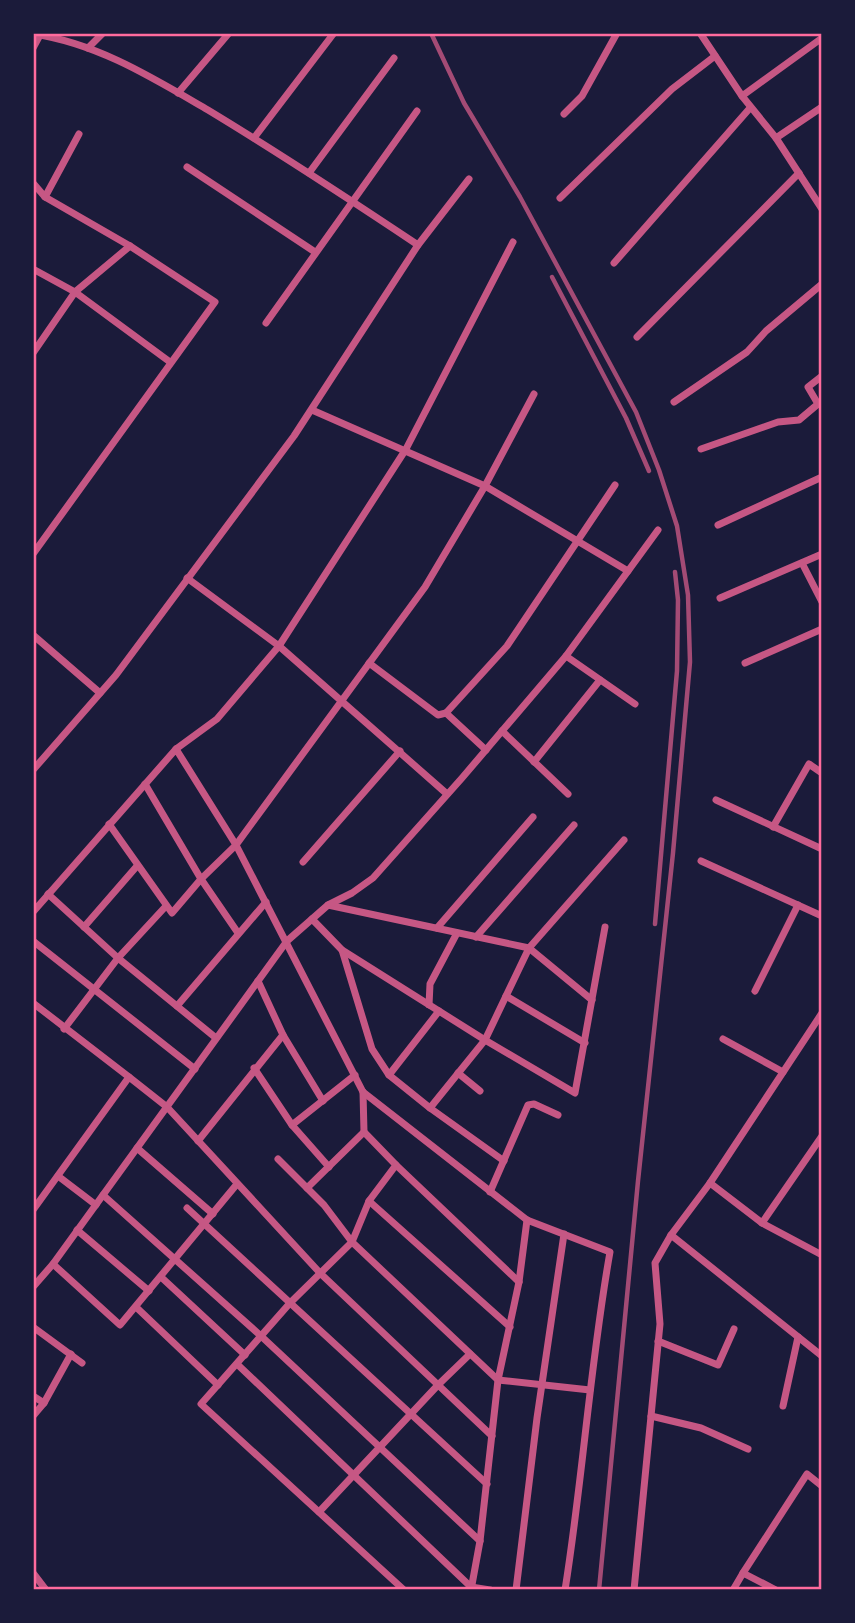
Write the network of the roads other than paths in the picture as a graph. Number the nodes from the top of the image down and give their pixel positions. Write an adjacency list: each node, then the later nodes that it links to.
1 (103, 33): 8 (street)
2 (229, 33): 12 (street)
3 (334, 33): 19 (street)
4 (617, 33): 17 (street)
5 (700, 33): 10 (street)
6 (37, 35): 8 (street); 9 (street)
7 (822, 38): 13 (street)
8 (88, 47): 12 (street)
9 (33, 48)
10 (715, 56): 13 (street); 28 (street)
11 (394, 58): 22 (street)
12 (178, 93): 19 (street)
13 (742, 96): 15 (street)
14 (822, 107): 20 (street)
15 (750, 108): 20 (street); 35 (street)
16 (418, 111): 29 (street)
17 (564, 114)
18 (79, 134): 26 (street)
19 (254, 138): 22 (street)
20 (776, 138): 23 (street)
21 (187, 167): 34 (street)
22 (309, 173): 29 (street)
23 (799, 173): 27 (street); 40 (street)
24 (469, 179): 32 (street)
25 (33, 183): 26 (street)
26 (45, 197): 33 (street)
27 (819, 197): 30 (street)
28 (560, 198)
29 (354, 201): 32 (street); 34 (street)
30 (822, 209)
31 (513, 242): 47 (street)
32 (418, 245): 46 (street)
33 (130, 246): 38 (street); 42 (street)
34 (315, 252): 39 (street)
35 (614, 263)
36 (33, 269): 38 (street)
37 (822, 284): 45 (street)
38 (75, 292): 41 (street); 42 (street)
39 (266, 323)
40 (637, 337)
41 (33, 353)
42 (170, 362): 55 (street)
43 (822, 376): 48 (street)
44 (534, 394): 51 (street)
45 (674, 402)
46 (312, 410): 47 (street); 59 (street)
47 (406, 449): 51 (street); 64 (street)
48 (701, 449)
49 (822, 477): 52 (street)
50 (615, 485): 54 (street)
51 (485, 486): 54 (street); 66 (street)
52 (718, 526)
53 (657, 530): 58 (street)
54 (578, 541): 58 (street); 72 (street)
55 (33, 554)
56 (822, 554): 57 (street)
57 (802, 562): 60 (street); 61 (street)
58 (628, 571): 65 (street)
59 (187, 578): 64 (street); 69 (street)
60 (720, 598)
61 (822, 601)
62 (822, 629): 67 (street)
63 (33, 635): 69 (street)
64 (279, 646): 70 (street); 74 (street)
65 (566, 656): 68 (street); 73 (street)
66 (369, 663): 70 (street); 72 (street)
67 (745, 663)
68 (600, 680): 71 (street); 77 (street)
69 (100, 693): 78 (street)
70 (342, 701): 76 (street); 89 (street)
71 (635, 704)
72 (446, 713): 75 (street)
73 (502, 731): 75 (street); 77 (street)
74 (176, 749): 80 (street); 89 (street)
75 (486, 750): 81 (street)
76 (400, 751): 81 (street); 92 (street)
77 (534, 762): 82 (street)
78 (33, 771)
79 (822, 773): 87 (street)
80 (145, 785): 85 (street); 94 (street)
81 (447, 794): 97 (street)
82 (568, 794)
83 (716, 800): 87 (street)
84 (533, 817): 105 (street)
85 (109, 824): 93 (street); 95 (street)
86 (574, 825): 108 (street)
87 (774, 827): 90 (street)
88 (624, 841): 111 (street)
89 (236, 845): 94 (street); 96 (street)
90 (822, 849)
91 (701, 861): 98 (street)
92 (303, 862)
93 (137, 866): 99 (street); 103 (street)
94 (201, 879): 99 (street); 106 (street)
95 (48, 894): 100 (street); 103 (street)
96 (266, 902): 106 (street); 110 (street)
97 (328, 905): 102 (street); 105 (street)
98 (798, 905): 101 (street); 116 (street)
99 (166, 906): 113 (street)
100 (33, 912)
101 (822, 916)
102 (312, 919): 110 (street); 112 (street)
103 (84, 927): 113 (street)
104 (605, 927): 118 (street)
105 (437, 928): 107 (street)
106 (238, 933): 121 (street)
107 (457, 933): 108 (street); 120 (street)
108 (476, 937): 111 (street)
109 (33, 941): 115 (street)
110 (287, 941): 114 (street); 134 (street)
111 (529, 948): 117 (street); 118 (street)
112 (342, 950): 120 (street); 135 (street)
113 (118, 958): 115 (street); 121 (street)
114 (258, 981): 125 (street); 126 (street)
115 (94, 990): 124 (street); 131 (street)
116 (755, 991)
117 (506, 996): 128 (street); 129 (street)
118 (592, 1000): 129 (street)
119 (33, 1003): 124 (street)
120 (429, 1005): 122 (street)
121 (177, 1006): 126 (street)
122 (439, 1012): 128 (street); 135 (street)
123 (822, 1013): 132 (street)
124 (64, 1029): 136 (street)
125 (283, 1035): 130 (street); 139 (street)
126 (216, 1038): 131 (street)
127 (723, 1039): 132 (street)
128 (485, 1040): 129 (street); 133 (street)
129 (585, 1043)
130 (254, 1068): 143 (street); 146 (street)
131 (194, 1069): 140 (street)
132 (783, 1072): 153 (street)
133 (457, 1073): 137 (street); 141 (street)
134 (355, 1075): 138 (street); 139 (street)
135 (389, 1075): 141 (street)
136 (129, 1077): 140 (street); 152 (street)
137 (480, 1091)
138 (363, 1092): 144 (street); 156 (street)
139 (323, 1101): 143 (street)
140 (167, 1107): 146 (street); 147 (street)
141 (430, 1108): 149 (street)
142 (558, 1115): 149 (street)
143 (292, 1125): 151 (street)
144 (364, 1132): 150 (street); 151 (street)
145 (822, 1136): 164 (street)
146 (198, 1141): 154 (street)
147 (137, 1148): 157 (street); 162 (street)
148 (278, 1158): 155 (street)
149 (504, 1161): 156 (street)
150 (396, 1165): 158 (street); 175 (street)
151 (329, 1167): 155 (street)
152 (58, 1176): 159 (street); 161 (street)
153 (710, 1183): 164 (street); 168 (street)
154 (237, 1184): 162 (street); 173 (street)
155 (307, 1188): 169 (street)
156 (490, 1192): 163 (street)
157 (103, 1195): 159 (street); 171 (street)
158 (369, 1200): 169 (street); 181 (street)
159 (96, 1205): 166 (street)
160 (187, 1208): 165 (street)
161 (33, 1210)
162 (213, 1214): 165 (street)
163 (527, 1220): 167 (street); 175 (street)
164 (762, 1223): 170 (street)
165 (205, 1224): 171 (street); 178 (street)
166 (77, 1230): 172 (street); 177 (street)
167 (564, 1234): 195 (street); 196 (street)
168 (671, 1235): 184 (street); 185 (street)
169 (352, 1242): 173 (street); 188 (street)
170 (822, 1255)
171 (175, 1259): 174 (street); 183 (street)
172 (53, 1264): 176 (street); 179 (street)
173 (321, 1274): 178 (street); 194 (street)
174 (161, 1277): 177 (street); 187 (street)
175 (519, 1282): 181 (street)
176 (33, 1287)
177 (149, 1291): 179 (street)
178 (290, 1303): 183 (street); 200 (street)
179 (136, 1307): 193 (street)
180 (33, 1327): 186 (street)
181 (510, 1327): 192 (street)
182 (734, 1329): 185 (street)
183 (261, 1336): 187 (street); 204 (street)
184 (798, 1337): 189 (street); 199 (street)
185 (658, 1341): 202 (street)
186 (71, 1354): 190 (street); 198 (street)
187 (245, 1354): 191 (street)
188 (470, 1354): 192 (street); 194 (street)
189 (822, 1356)
190 (82, 1363)
191 (237, 1364): 193 (street); 206 (street)
192 (498, 1380): 195 (street); 203 (street)
193 (218, 1385): 209 (street)
194 (438, 1385): 200 (street); 203 (street)
195 (542, 1385): 196 (street); 217 (street)
196 (590, 1390): 218 (street)
197 (33, 1396): 198 (street)
198 (44, 1402): 201 (street)
199 (783, 1406)
200 (412, 1415): 204 (street); 207 (street)
201 (33, 1416)
202 (650, 1416): 205 (street); 219 (street)
203 (492, 1436): 207 (street)
204 (381, 1448): 206 (street); 210 (street)
205 (748, 1449)
206 (354, 1476): 209 (street); 213 (street)
207 (487, 1484): 210 (street)
208 (822, 1486): 212 (street)
209 (319, 1512): 215 (street)
210 (480, 1541): 213 (street)
211 (33, 1573): 214 (street)
212 (743, 1573): 220 (street); 221 (street)
213 (471, 1589): 216 (street)
214 (46, 1590)
215 (404, 1590)
216 (490, 1590)
217 (516, 1590)
218 (565, 1590)
219 (634, 1590)
220 (733, 1590)
221 (776, 1590)

